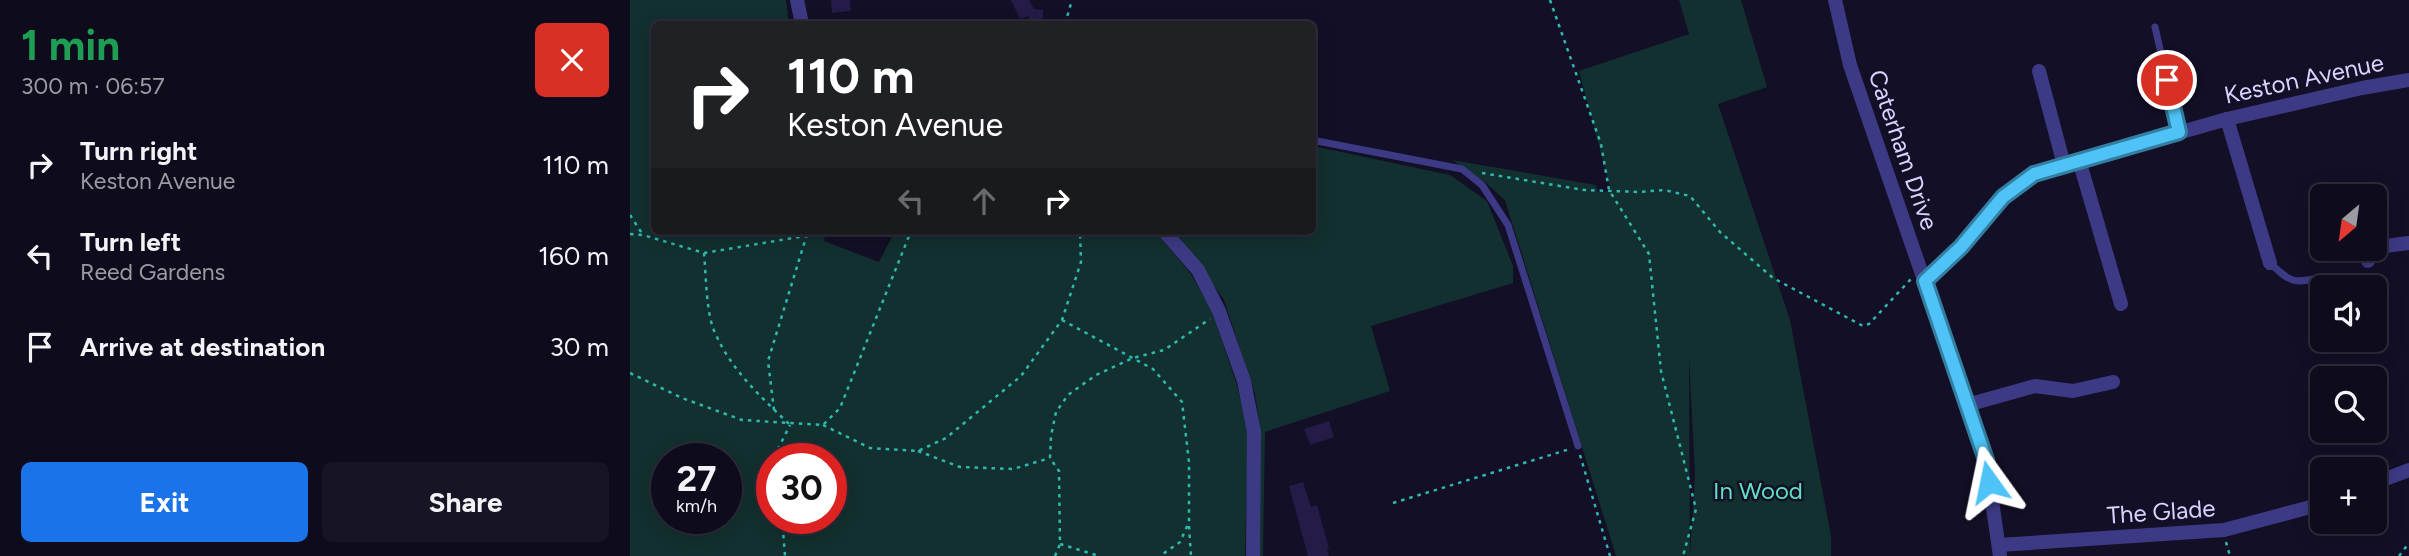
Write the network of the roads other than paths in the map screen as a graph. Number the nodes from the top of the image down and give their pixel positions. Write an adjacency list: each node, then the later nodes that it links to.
1 (797, 0): 3 (street)
2 (1835, 0): 16 (street, Caterham Drive)
3 (801, 21)
4 (2155, 27): 8 (lane)
5 (2039, 71): 11 (street)
6 (2409, 80): 7 (street, Keston Avenue)
7 (2227, 119): 8 (street, Keston Avenue); 15 (street)
8 (2179, 132): 10 (street, Keston Avenue)
9 (1316, 141): 21 (lane)
10 (2079, 160): 11 (street, Keston Avenue); 18 (street)
11 (2064, 165): 16 (street, Keston Avenue)
12 (1167, 235): 26 (street)
13 (2409, 243): 14 (street)
14 (2387, 246)
15 (2270, 263): 17 (lane)
16 (1923, 275): 20 (street, Caterham Drive)
17 (2310, 280)
18 (2121, 304)
19 (2113, 382): 20 (street)
20 (1967, 405): 25 (street, Caterham Drive)
21 (1578, 446)
22 (2409, 470): 23 (street)
23 (2387, 478)
24 (2310, 506): 25 (street, The Glade)
25 (2000, 550)
26 (1253, 556)

